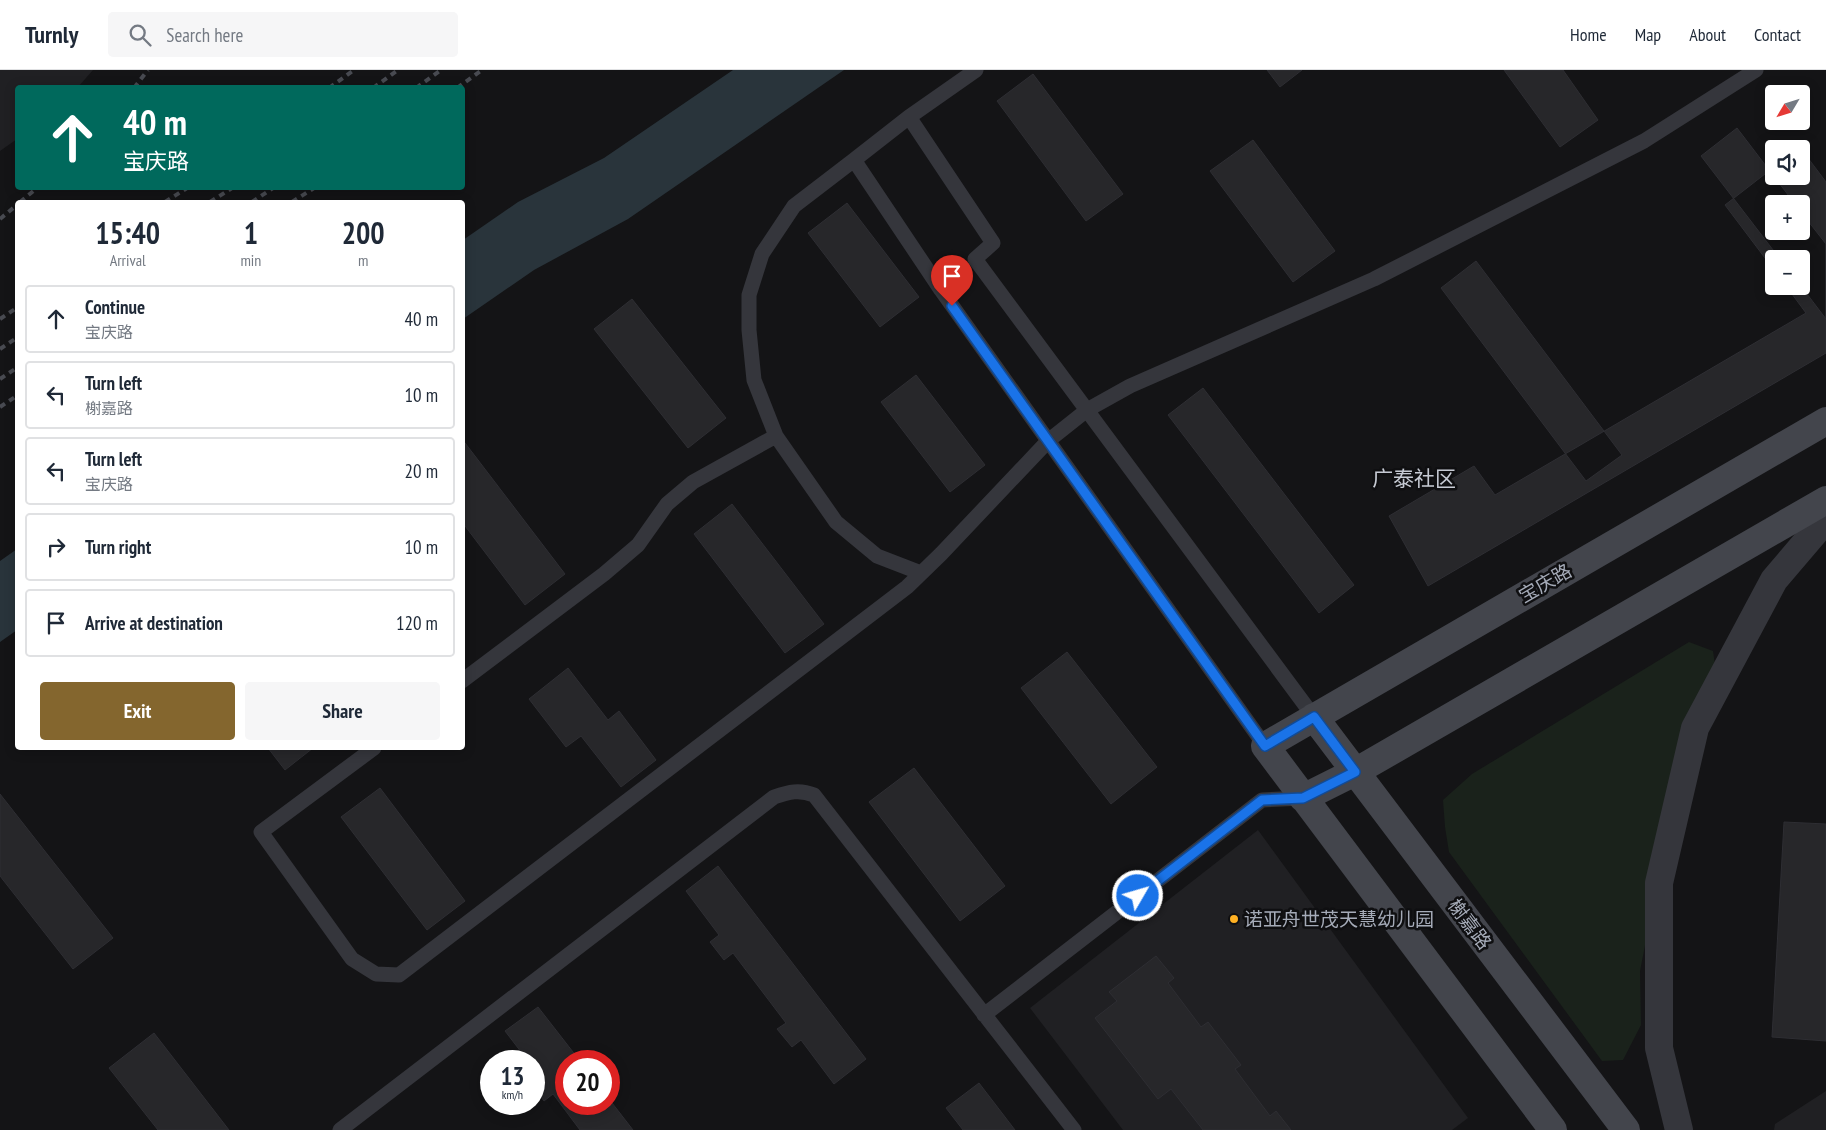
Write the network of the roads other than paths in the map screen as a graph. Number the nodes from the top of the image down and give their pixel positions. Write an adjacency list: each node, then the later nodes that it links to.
1 (976, 70): 3 (lane)
2 (1756, 70): 5 (lane)
3 (909, 117): 4 (lane); 5 (lane)
4 (854, 160): 7 (lane); 8 (lane)
5 (1087, 410): 8 (lane); 13 (lane)
6 (1826, 420): 13 (main road, 宝庆路)
7 (776, 436): 11 (lane); 12 (lane)
8 (1048, 441): 11 (lane); 14 (lane)
9 (1826, 500): 16 (main road)
10 (1826, 519): 23 (street)
11 (921, 573): 15 (lane)
12 (465, 679)
13 (1314, 717): 14 (main road, 宝庆路); 16 (main road, 榭嘉路)
14 (1265, 746): 17 (main road)
15 (371, 750)
16 (1355, 772): 17 (main road); 22 (main road, 榭嘉路)
17 (1303, 798): 18 (lane); 21 (main road)
18 (984, 1015): 19 (lane); 20 (lane)
19 (340, 1130)
20 (1074, 1130)
21 (1553, 1130)
22 (1626, 1130)
23 (1679, 1130)

